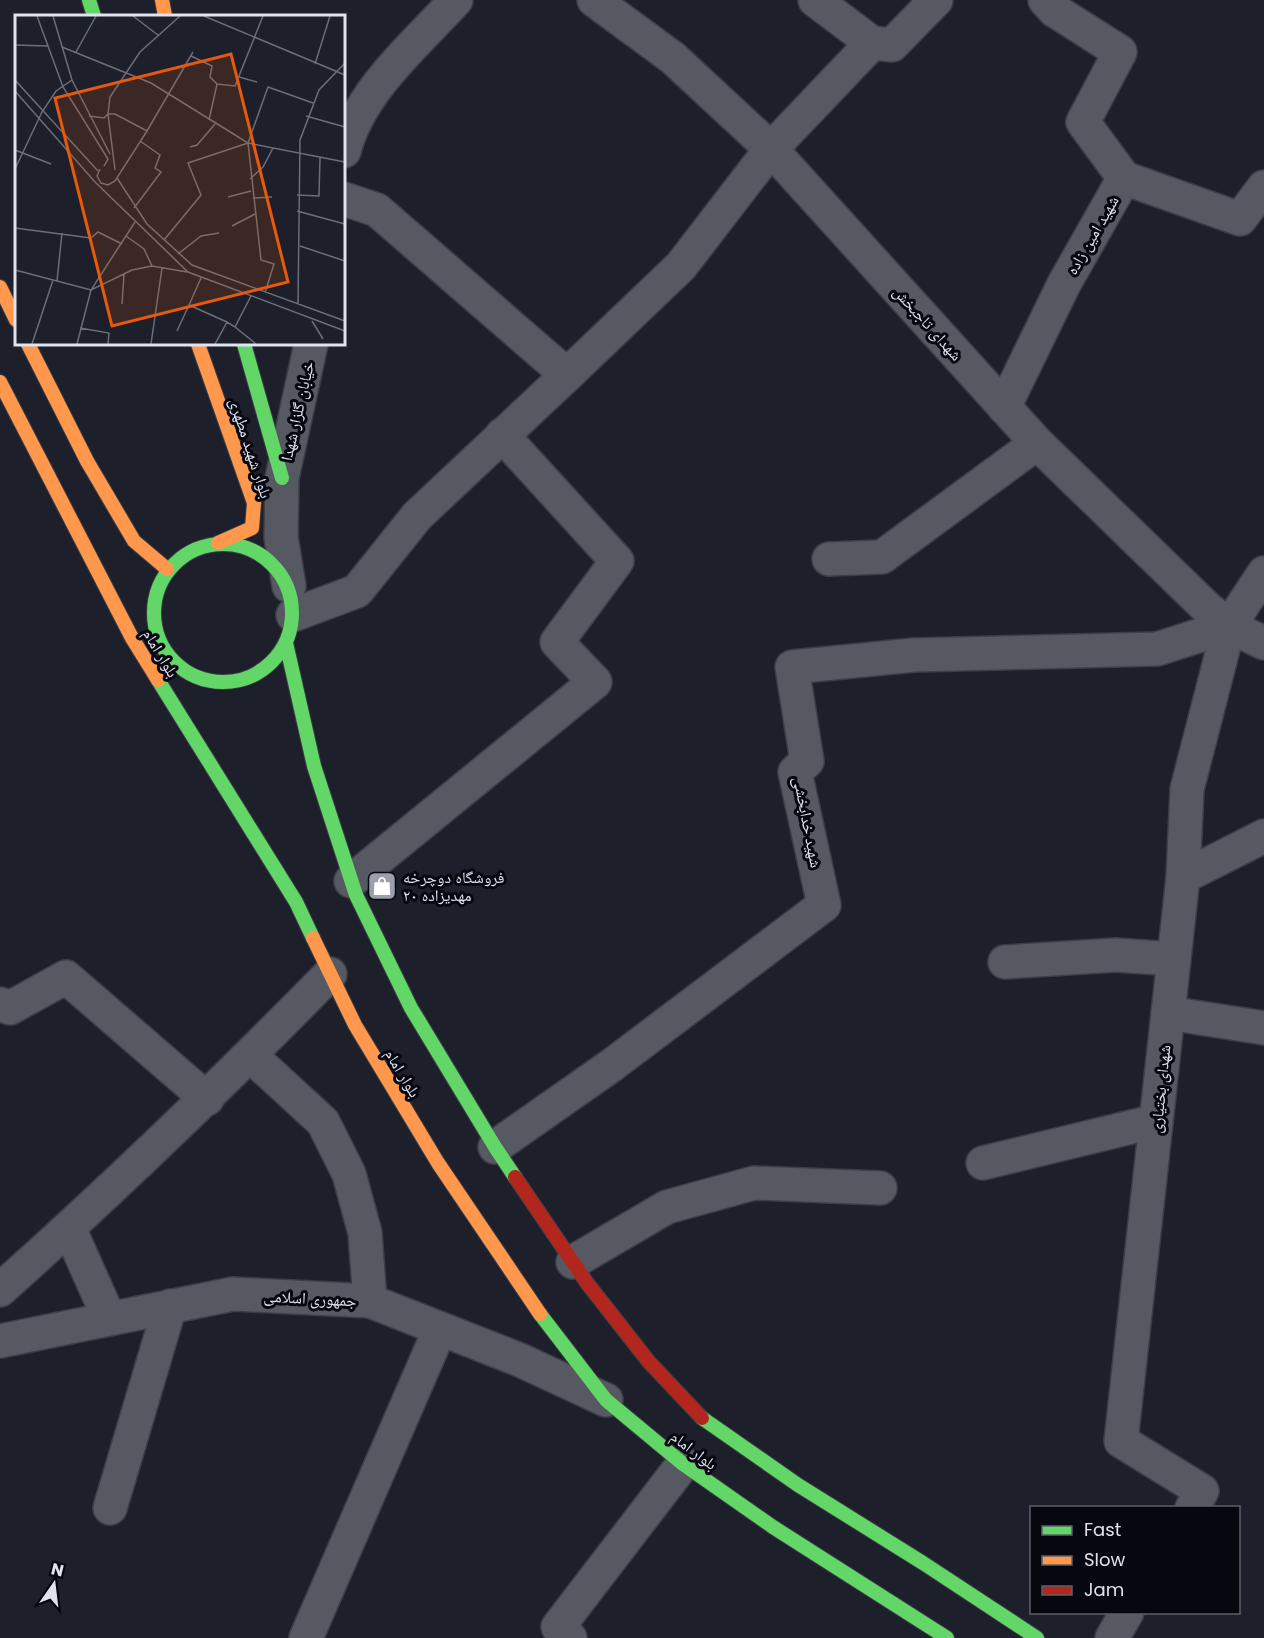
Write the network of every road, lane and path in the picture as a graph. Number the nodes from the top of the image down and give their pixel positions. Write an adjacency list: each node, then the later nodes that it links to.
1 (89, 0): 8 (street)
2 (162, 0): 9 (street)
3 (456, 0): 11 (street)
4 (594, 0): 12 (street, شهدای تاجبخش)
5 (815, 0): 10 (street)
6 (936, 0): 10 (street)
7 (1045, 0): 13 (street)
8 (94, 15)
9 (165, 15)
10 (872, 43): 12 (street)
11 (345, 146)
12 (771, 149): 22 (street); 24 (street, شهدای تاجبخش)
13 (1124, 178): 14 (street, شهید امین زاده); 24 (street, شهید امین زاده)
14 (1264, 187)
15 (345, 199): 22 (street)
16 (0, 287): 17 (street)
17 (15, 318)
18 (29, 345): 30 (street)
19 (198, 345): 28 (street, بلوار شهید مطهری)
20 (244, 345): 27 (street, بلوار شهید مطهری)
21 (311, 345): 27 (street, خیابان گلزار شهدا)
22 (567, 375): 25 (street)
23 (0, 382): 32 (street, بلوار امام)
24 (1004, 407): 26 (street, شهدای تاجبخش)
25 (502, 435): 33 (street); 41 (street)
26 (1037, 443): 29 (street); 35 (street, شهدای تاجبخش)
27 (282, 478): 33 (street, خیابان گلزار شهدا)
28 (218, 543): 30 (street); 33 (street)
29 (830, 559)
30 (167, 569): 34 (street)
31 (1264, 573): 35 (street, شهدای بختیاری)
32 (109, 593): 34 (street); 38 (street, بلوار امام)
33 (289, 615): 37 (street); 41 (street, بلوار امام)
34 (144, 618): 37 (street)
35 (1229, 626): 36 (street, شهدای تاجبخش); 40 (street, شهدای بختیاری); 51 (street, شهید خدابخشی)
36 (1264, 643)
37 (165, 652): 38 (street)
38 (206, 756): 44 (street, بلوار امام)
39 (1264, 836): 40 (street)
40 (1183, 877): 42 (street, شهدای بختیاری)
41 (351, 881): 51 (street, بلوار امام)
42 (1174, 959): 43 (street); 46 (street, شهدای بختیاری)
43 (1005, 962)
44 (330, 974): 48 (street); 62 (street, بلوار امام)
45 (0, 1004): 49 (street)
46 (1168, 1013): 47 (street); 50 (street, شهدای بختیاری)
47 (1264, 1028)
48 (250, 1055): 49 (street); 57 (street)
49 (207, 1099): 54 (street)
50 (1156, 1121): 52 (street); 64 (street, شهدای بختیاری)
51 (495, 1147): 55 (street, بلوار امام)
52 (983, 1163)
53 (880, 1188): 55 (street)
54 (69, 1228): 56 (street); 59 (street)
55 (573, 1262): 70 (street, بلوار امام)
56 (0, 1290)
57 (370, 1301): 58 (street, جمهوری اسلامی); 60 (street, جمهوری اسلامی)
58 (170, 1306): 59 (street, جمهوری اسلامی); 65 (street)
59 (109, 1318): 61 (street, جمهوری اسلامی)
60 (441, 1329): 62 (street, جمهوری اسلامی); 68 (street)
61 (0, 1341)
62 (606, 1400): 63 (street, بلوار امام)
63 (683, 1464): 67 (street); 69 (street, بلوار امام)
64 (1193, 1506)
65 (110, 1508)
66 (1126, 1614): 71 (street)
67 (558, 1634)
68 (306, 1638)
69 (947, 1638)
70 (1037, 1638)
71 (1112, 1638)

